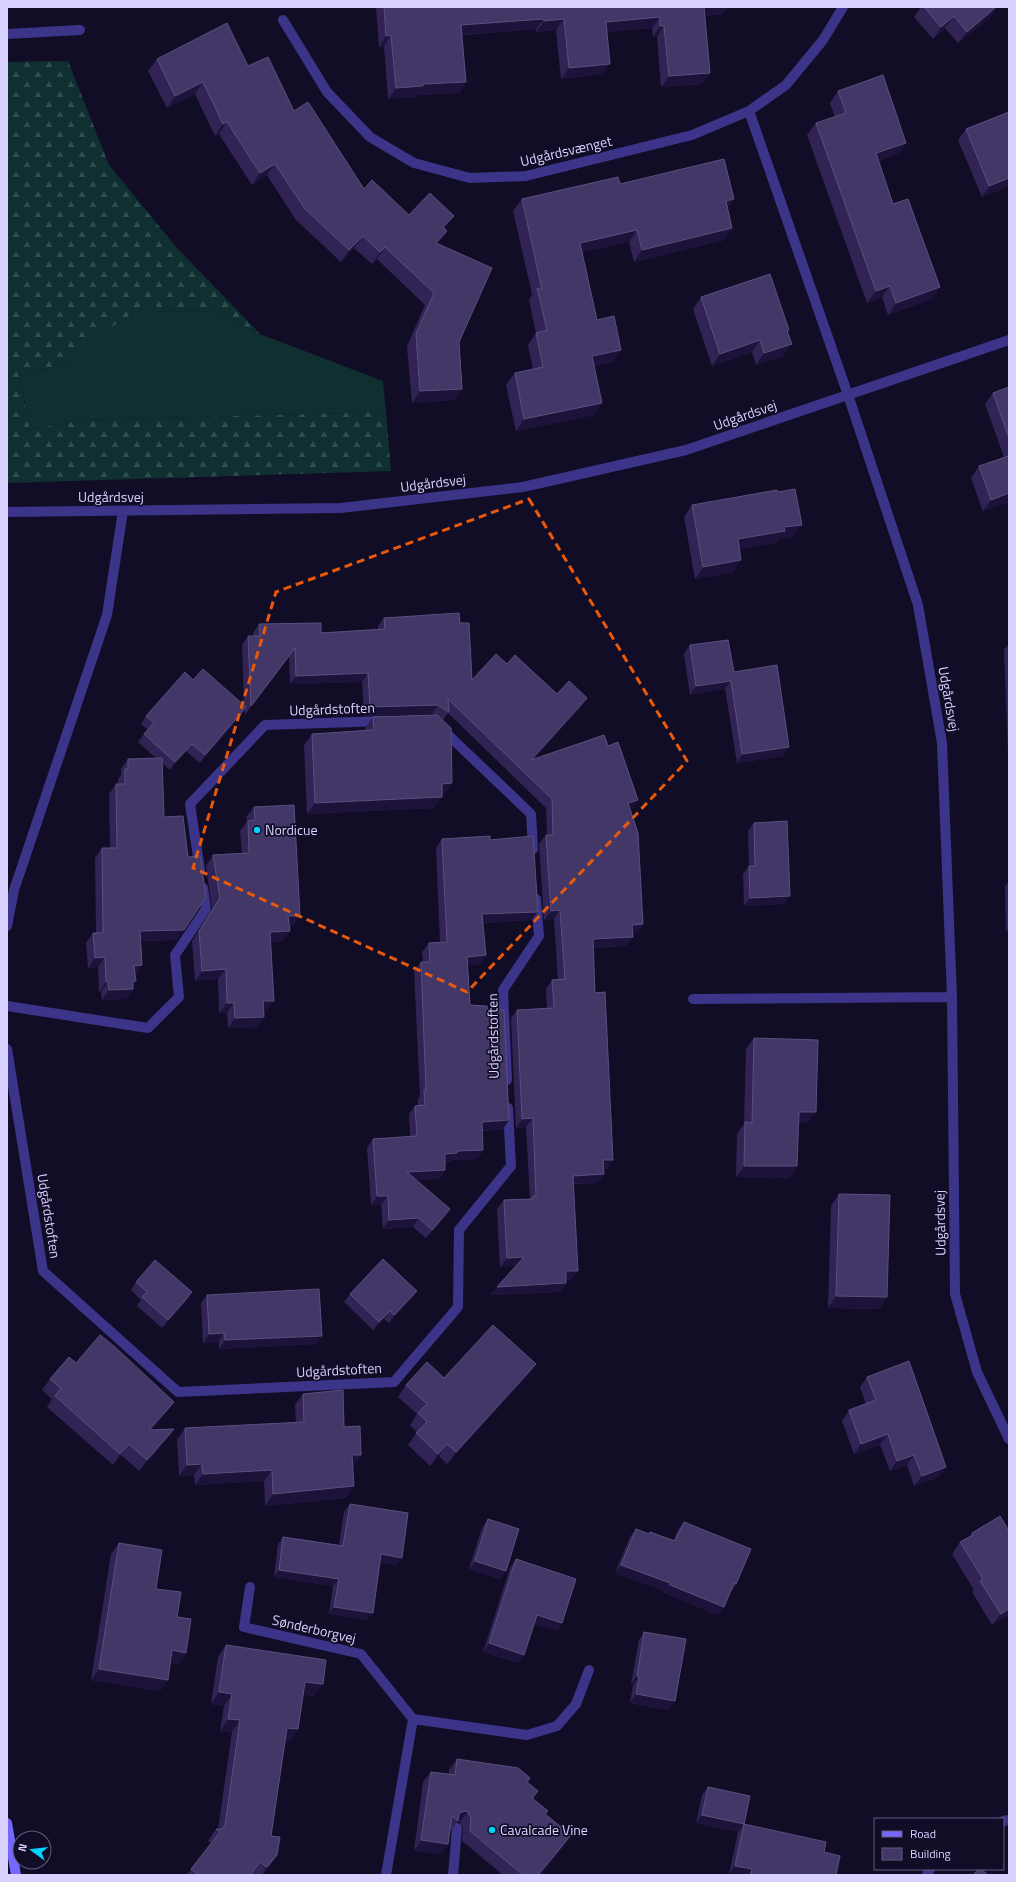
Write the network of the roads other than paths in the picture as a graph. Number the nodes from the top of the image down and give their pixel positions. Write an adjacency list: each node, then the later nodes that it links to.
1 (843, 7): 5 (street, Udgårdsvænget)
2 (283, 20): 5 (street, Udgårdsvænget)
3 (80, 30): 4 (street)
4 (7, 34)
5 (748, 111): 7 (street)
6 (1009, 340): 7 (street, Udgårdsvej)
7 (848, 395): 8 (street, Udgårdsvej); 15 (street, Udgårdsvej)
8 (123, 511): 9 (street, Udgårdsvej); 14 (street)
9 (7, 512)
10 (432, 720): 12 (street)
11 (394, 721): 17 (street, Udgårdstoften)
12 (534, 860)
13 (536, 890): 18 (street, Udgårdstoften)
14 (7, 926)
15 (952, 997): 16 (street); 19 (street, Udgårdsvej)
16 (693, 999)
17 (7, 1006)
18 (7, 1049)
19 (1009, 1439)
20 (250, 1587): 22 (street, Sønderborgvej)
21 (589, 1670): 22 (street)
22 (412, 1719): 26 (street)
23 (7, 1823): 25 (street)
24 (457, 1828): 27 (street)
25 (16, 1875)
26 (386, 1875)
27 (453, 1875)

